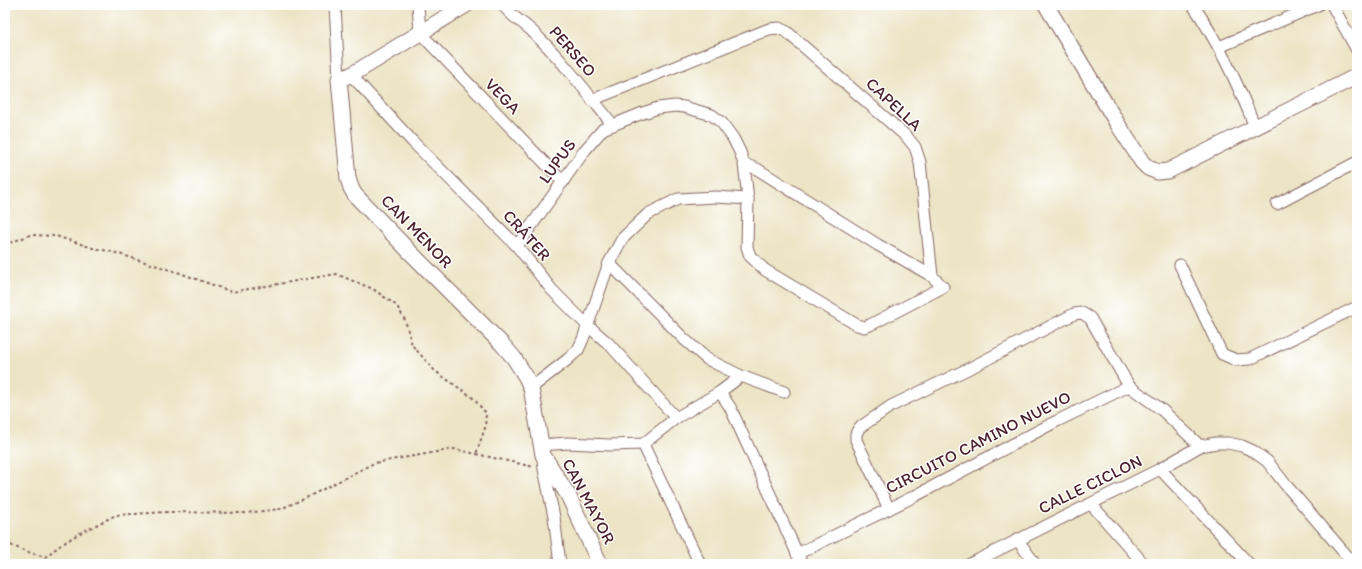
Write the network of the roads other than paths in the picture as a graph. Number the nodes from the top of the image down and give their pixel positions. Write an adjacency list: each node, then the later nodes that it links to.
1 (335, 5): 13 (street, CAN MENOR)
2 (418, 5): 9 (street)
3 (466, 5): 9 (street)
4 (503, 5): 14 (street, PERSEO)
5 (1046, 5): 16 (street)
6 (1194, 5): 10 (street)
7 (1318, 5): 10 (street)
8 (1332, 5): 11 (street)
9 (420, 33): 13 (street); 19 (street, VEGA)
10 (1219, 47): 16 (street)
11 (1357, 50)
12 (1357, 76): 16 (street)
13 (345, 77): 22 (street, CRÁTER); 30 (street, CAN MENOR)
14 (592, 100): 15 (street, PERSEO); 25 (street, CAPELLA)
15 (613, 125): 18 (street, LUPUS); 19 (street, LUPUS)
16 (1255, 127)
17 (1357, 162): 21 (street)
18 (744, 164): 20 (street, LUPUS); 25 (street)
19 (563, 182): 22 (street, LUPUS)
20 (748, 199): 23 (street); 25 (street, LUPUS)
21 (1277, 204)
22 (517, 246): 27 (street, CRÁTER)
23 (608, 263): 27 (street); 28 (street)
24 (1180, 265): 26 (street)
25 (932, 276)
26 (1357, 307)
27 (587, 325): 30 (street); 33 (street, CRÁTER)
28 (742, 376): 31 (street); 32 (street)
29 (1129, 386): 35 (street); 39 (street, CIRCUITO CAMINO NUEVO); 39 (street, CIRCUITO CAMINO NUEVO)
30 (531, 388): 36 (street, CAN MENOR)
31 (720, 392): 33 (street); 41 (street)
32 (784, 392)
33 (676, 418): 34 (street)
34 (643, 444): 36 (street); 44 (street)
35 (1200, 446): 37 (street, CALLE CICLON); 50 (street, CALLE CICLON)
36 (543, 456): 42 (street); 43 (street, CAN MAYOR)
37 (1160, 469): 38 (street, CALLE CICLON); 49 (street)
38 (1091, 504): 40 (street, CALLE CICLON); 48 (street)
39 (889, 509): 41 (street)
40 (1017, 540): 46 (street, CALLE CICLON); 47 (street)
41 (797, 554): 45 (street)
42 (560, 564)
43 (600, 564)
44 (700, 564)
45 (802, 564)
46 (970, 564)
47 (1035, 564)
48 (1144, 564)
49 (1249, 564)
50 (1354, 564)

